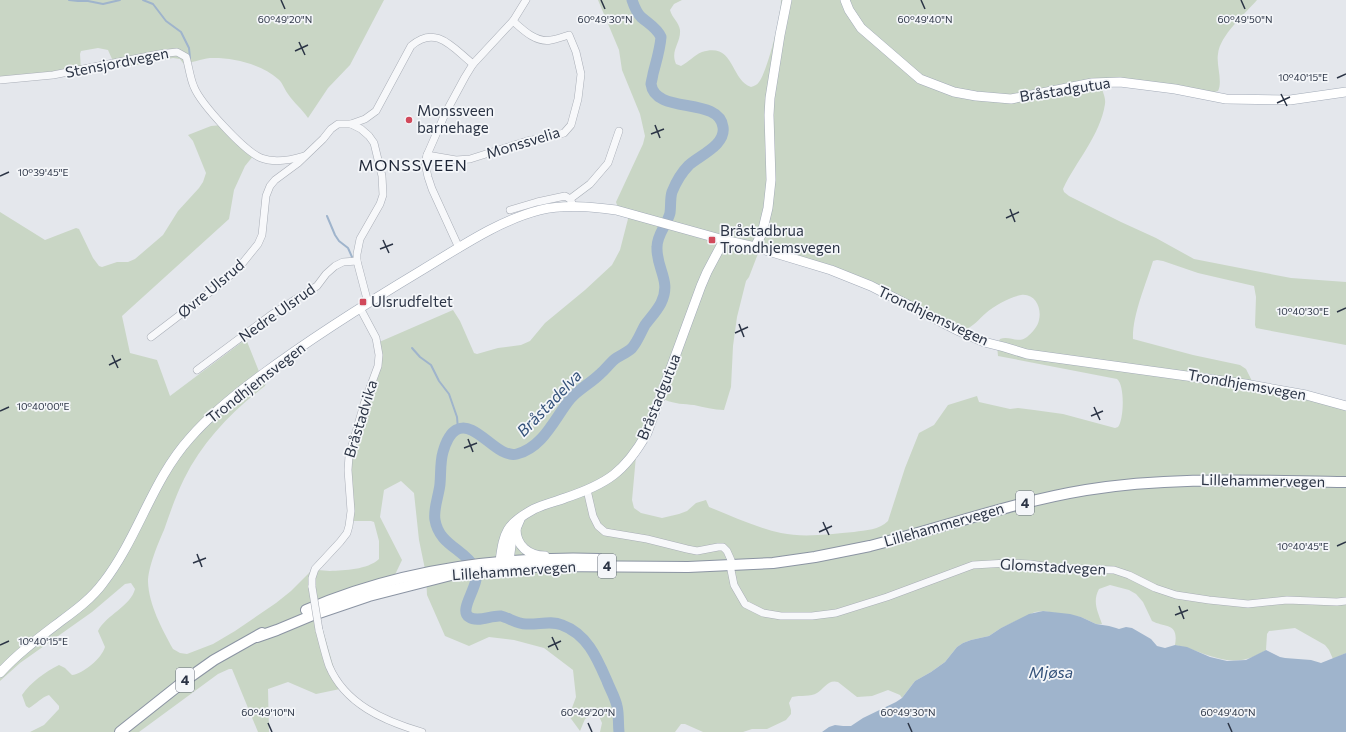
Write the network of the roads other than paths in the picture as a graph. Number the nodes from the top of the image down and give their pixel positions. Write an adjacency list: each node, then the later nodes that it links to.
1 (526, 0): 4 (street)
2 (787, 0): 15 (main road)
3 (845, 0): 7 (main road, Bråstadgutua)
4 (513, 21): 5 (street); 11 (street, Monssvelia)
5 (473, 64): 8 (street); 11 (street)
6 (0, 80): 10 (street, Stensjordvegen)
7 (1346, 92)
8 (351, 124): 10 (street); 17 (street)
9 (619, 131): 12 (street, Trondhjemsvegen)
10 (306, 155): 19 (street, Øvre Ulsrud)
11 (427, 155): 16 (street)
12 (572, 203): 13 (street, Trondhjemsvegen); 14 (main road, Trondhjemsvegen); 16 (main road, Trondhjemsvegen)
13 (510, 210)
14 (724, 240): 15 (main road, Trondhjemsvegen); 23 (main road, Bråstadgutua)
15 (755, 247): 21 (main road, Trondhjemsvegen)
16 (459, 248): 18 (main road, Trondhjemsvegen)
17 (357, 261): 18 (street); 20 (street, Nedre Ulsrud)
18 (364, 305): 32 (main road, Trondhjemsvegen); 34 (street, Bråstadvika, bridge)
19 (151, 337)
20 (197, 370)
21 (1346, 406)
22 (1346, 482): 29 (highway, Lillehammervegen / 4)
23 (587, 490): 24 (main road, Bråstadgutua); 27 (street)
24 (521, 517): 25 (main road); 28 (main road, Bråstadgutua)
25 (516, 529): 26 (main road); 28 (main road)
26 (568, 559): 28 (highway, Lillehammervegen / 4); 29 (highway, Lillehammervegen / 4)
27 (730, 560)
28 (505, 563): 29 (highway, Lillehammervegen / 4); 33 (highway, Lillehammervegen / 4)
29 (709, 565)
30 (731, 570): 31 (street, Glomstadvegen)
31 (1346, 601)
32 (0, 673)
33 (120, 732)
34 (422, 732)

